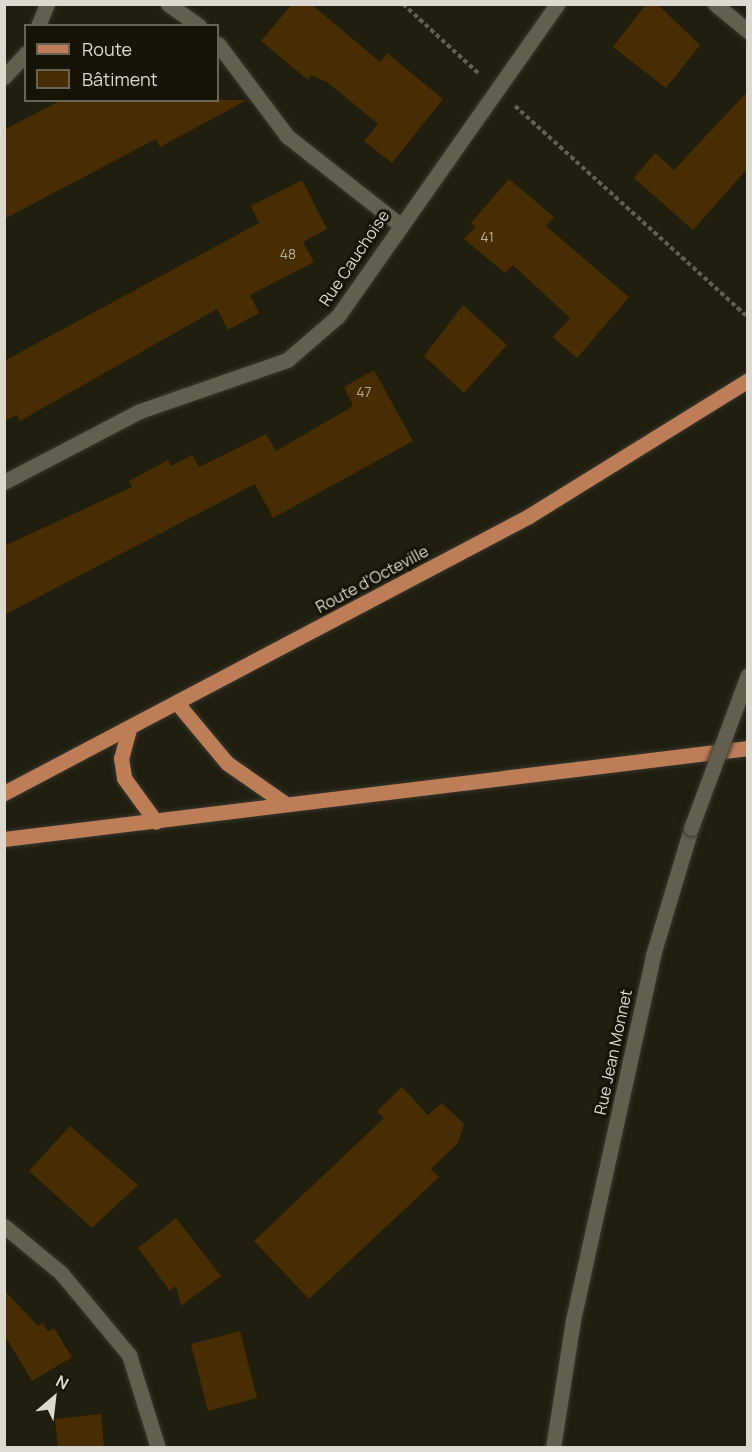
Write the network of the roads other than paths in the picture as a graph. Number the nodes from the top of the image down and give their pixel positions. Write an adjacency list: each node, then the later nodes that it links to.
1 (47, 4): 5 (street)
2 (168, 4): 6 (street)
3 (557, 4): 11 (street, Rue Cauchoise)
4 (715, 4): 7 (street)
5 (39, 24)
6 (196, 24)
7 (747, 31)
8 (219, 45): 11 (street)
9 (24, 55): 10 (street)
10 (4, 77)
11 (399, 224): 13 (street, Rue Cauchoise)
12 (747, 380): 15 (main road, Route d'Octeville)
13 (4, 482)
14 (747, 675): 24 (street, Rue Jean Monnet, bridge)
15 (177, 703): 16 (main road, Route d'Octeville); 19 (main road)
16 (129, 729): 18 (main road, Route d'Octeville); 20 (main road)
17 (747, 748): 19 (main road)
18 (4, 794)
19 (283, 802): 20 (main road)
20 (156, 822): 21 (main road)
21 (4, 838)
22 (4, 1226): 23 (street)
23 (158, 1448)
24 (553, 1448)

